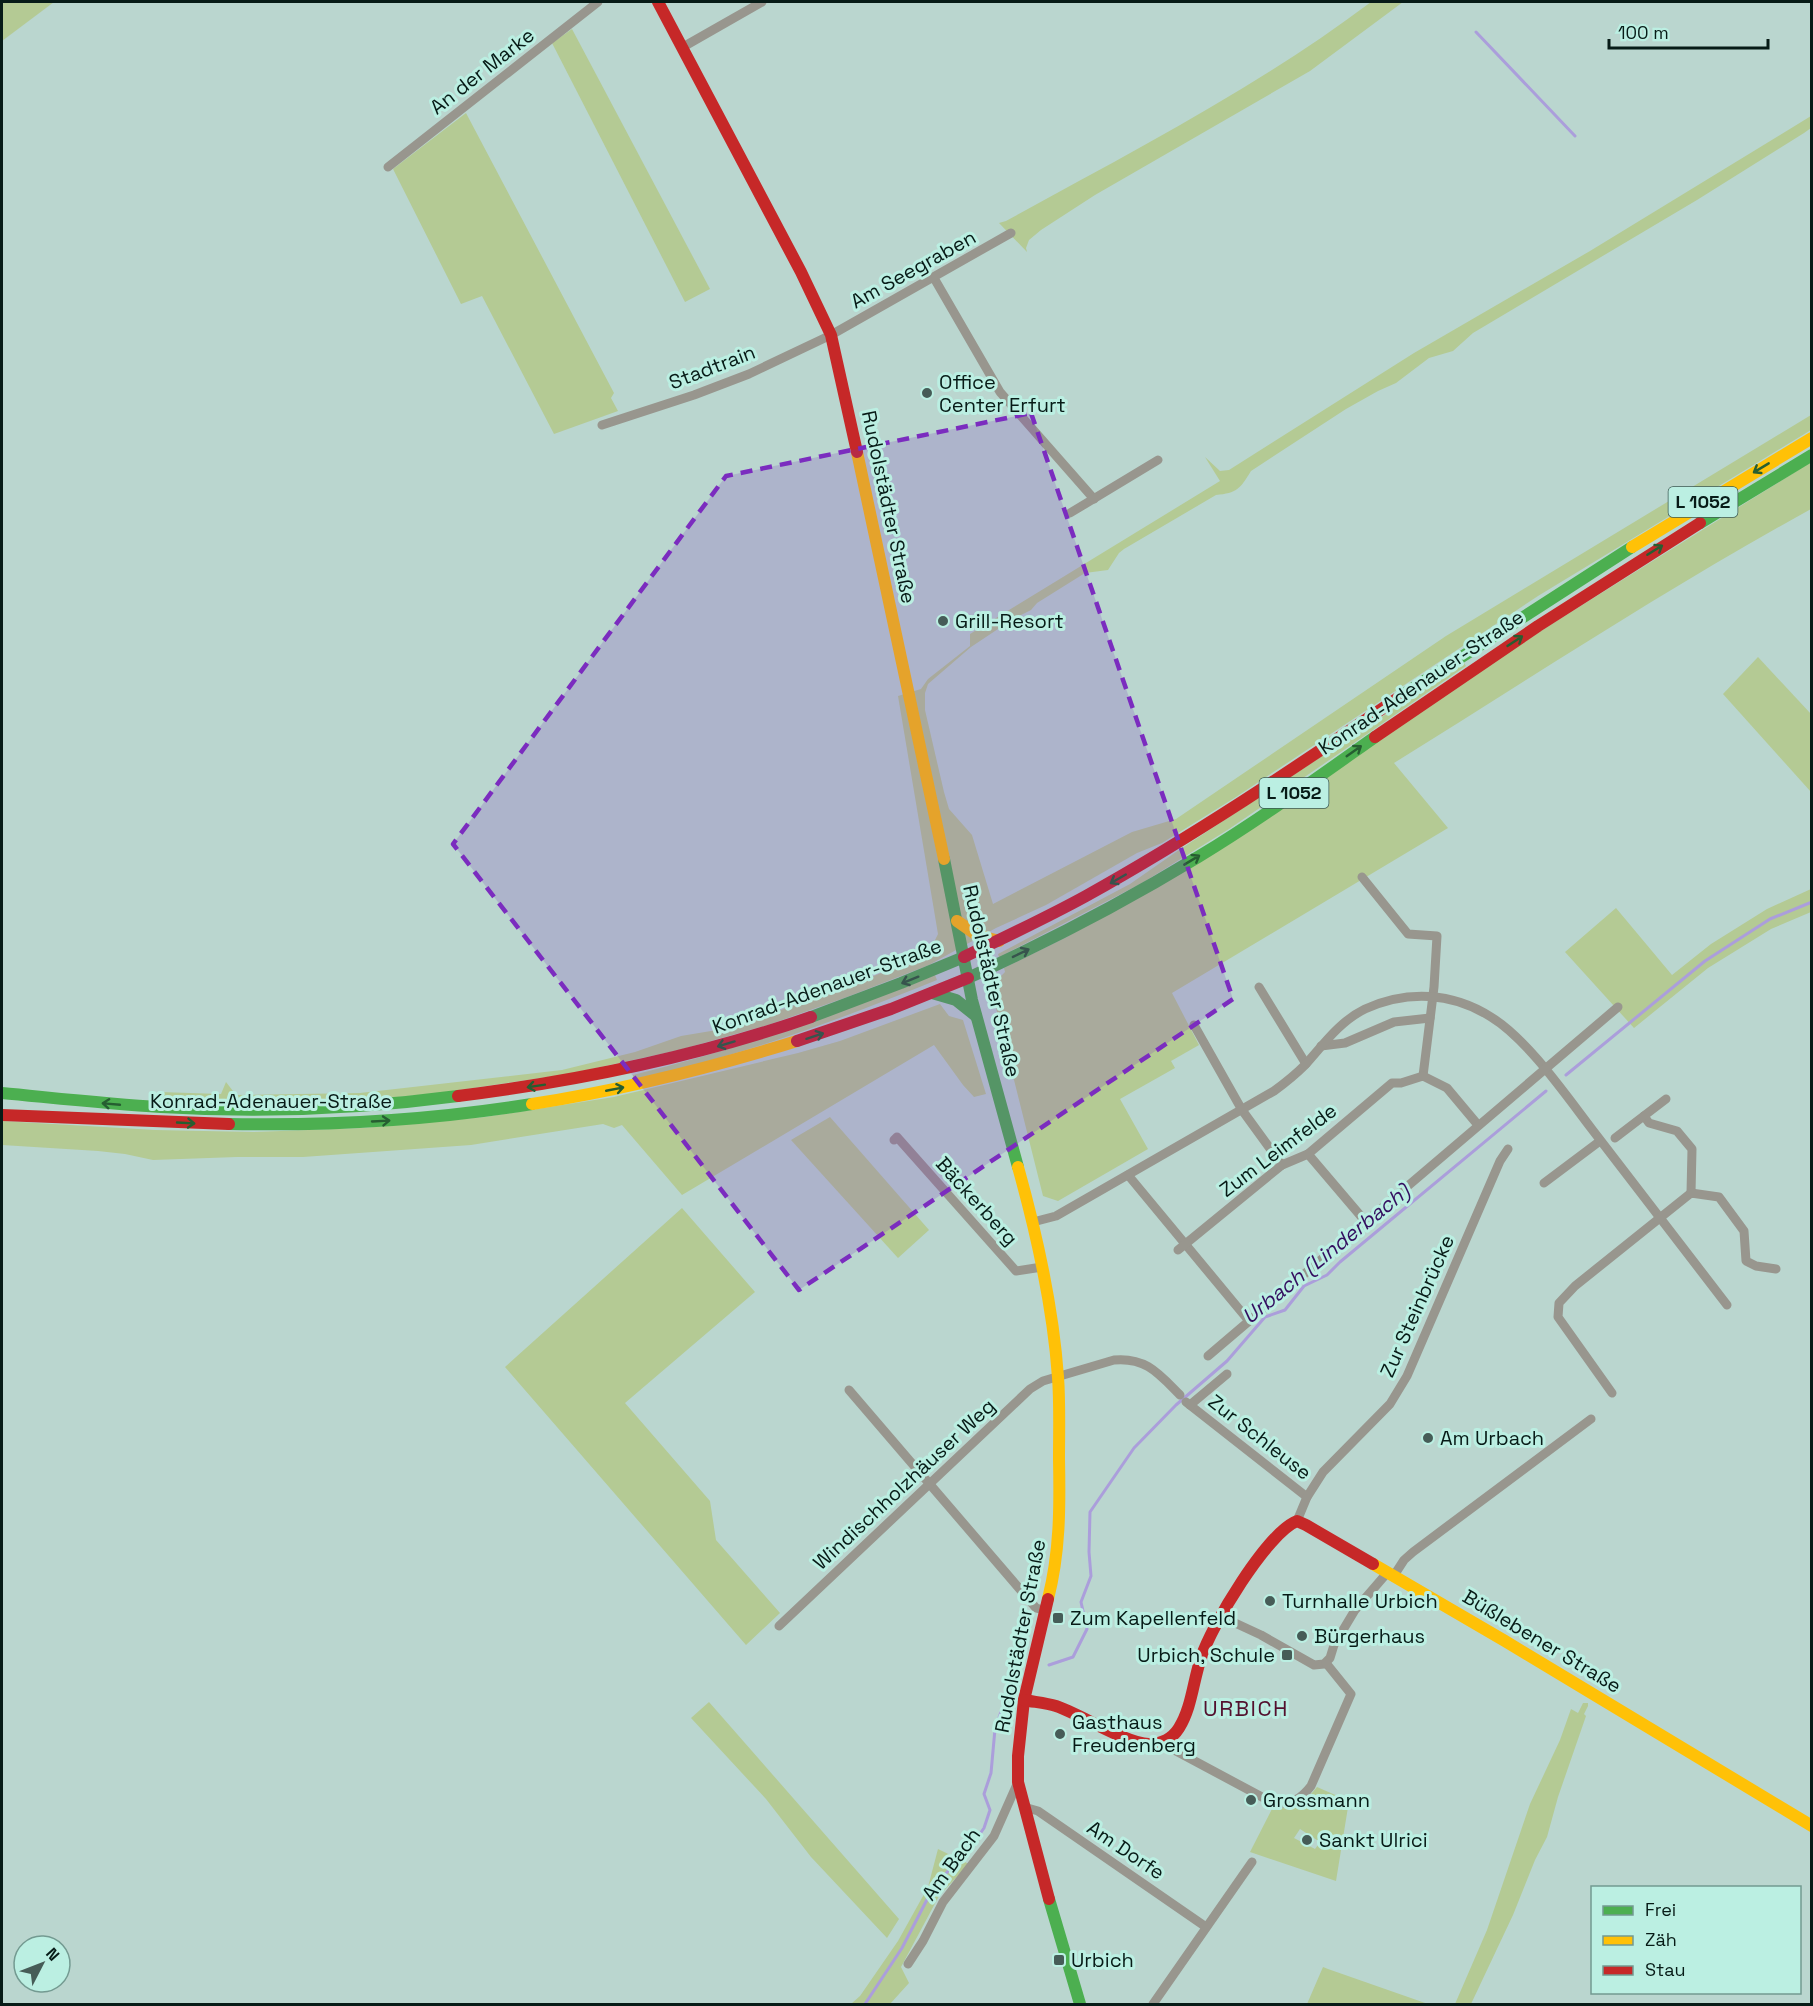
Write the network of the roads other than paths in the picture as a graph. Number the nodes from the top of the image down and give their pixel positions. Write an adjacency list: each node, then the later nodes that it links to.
1 (598, 2): 5 (street, An der Marke)
2 (658, 2): 4 (main road, Rudolstädter Straße)
3 (762, 2): 4 (street)
4 (682, 47): 8 (main road, Rudolstädter Straße)
5 (388, 167)
6 (1011, 233): 7 (street, Am Seegraben)
7 (934, 278): 8 (street, Am Seegraben); 13 (street)
8 (831, 335): 9 (street, Stadtrain); 16 (main road, Rudolstädter Straße)
9 (602, 424)
10 (1812, 438): 17 (main road, Konrad-Adenauer-Straße / L 1052, one-way to 17)
11 (1812, 455): 19 (main road, Konrad-Adenauer-Straße / L 1052, one-way to 11)
12 (1158, 460): 13 (street)
13 (1094, 500): 14 (street)
14 (1070, 513)
15 (1362, 876): 22 (street)
16 (957, 921): 17 (main road); 18 (main road, Rudolstädter Straße)
17 (999, 941): 18 (main road, Konrad-Adenauer-Straße / L 1052)
18 (964, 957): 19 (main road, Rudolstädter Straße); 31 (main road, Konrad-Adenauer-Straße / L 1052, one-way to 31)
19 (968, 978): 21 (main road, Konrad-Adenauer-Straße / L 1052); 24 (main road, Rudolstädter Straße)
20 (1259, 987): 28 (street)
21 (932, 993): 24 (main road); 34 (main road, Konrad-Adenauer-Straße / L 1052, one-way to 21)
22 (1432, 996): 25 (street); 27 (street); 29 (street)
23 (1618, 1007): 29 (street)
24 (976, 1016): 48 (main road, Rudolstädter Straße)
25 (1430, 1018): 27 (street); 30 (street)
26 (1194, 1025): 33 (street)
27 (1321, 1046): 28 (street)
28 (1306, 1064): 33 (street)
29 (1545, 1069): 36 (street); 39 (street)
30 (1423, 1076): 36 (street); 41 (street, Zum Leimfelde)
31 (2, 1093)
32 (1666, 1099): 35 (street)
33 (1242, 1110): 42 (street); 43 (street)
34 (2, 1115)
35 (1644, 1116): 37 (street); 45 (street)
36 (1478, 1125): 47 (street)
37 (1615, 1138)
38 (894, 1140): 50 (street, Bäckerberg)
39 (1600, 1141): 44 (street); 46 (street)
40 (1508, 1149): 62 (street, Zur Steinbrücke)
41 (1308, 1154): 42 (street, Zum Leimfelde); 47 (street)
42 (1282, 1165): 49 (street, Zum Leimfelde)
43 (1128, 1175): 48 (street); 49 (street)
44 (1544, 1183)
45 (1691, 1193): 46 (street); 51 (street)
46 (1659, 1219): 52 (street); 58 (street)
47 (1365, 1221): 53 (street)
48 (1033, 1222): 50 (main road, Rudolstädter Straße)
49 (1181, 1247): 53 (street)
50 (1042, 1267): 56 (main road, Rudolstädter Straße)
51 (1776, 1269)
52 (1727, 1305)
53 (1249, 1321): 54 (street)
54 (1208, 1356)
55 (1227, 1374): 59 (street)
56 (1058, 1377): 59 (street, Windischholzhäuser Weg); 61 (street, Windischholzhäuser Weg); 65 (main road, Rudolstädter Straße)
57 (849, 1390): 61 (street)
58 (1612, 1393)
59 (1185, 1401): 62 (street, Zur Schleuse)
60 (1591, 1419): 64 (street)
61 (929, 1485): 65 (street); 67 (street, Windischholzhäuser Weg)
62 (1307, 1497): 63 (street, Zur Steinbrücke)
63 (1297, 1521): 64 (main road, Büßlebener Straße); 66 (main road)
64 (1390, 1575): 68 (street); 73 (main road, Büßlebener Straße)
65 (1047, 1611): 69 (main road, Rudolstädter Straße)
66 (1220, 1616): 68 (street); 70 (main road)
67 (779, 1626)
68 (1326, 1663): 70 (street)
69 (1024, 1700): 70 (main road); 71 (main road, Rudolstädter Straße)
70 (1164, 1742)
71 (1018, 1782): 72 (main road, Rudolstädter Straße); 76 (street, Am Bach)
72 (1024, 1807): 75 (street, Am Dorfe); 77 (main road, Rudolstädter Straße)
73 (1812, 1826)
74 (1252, 1862): 75 (street)
75 (1206, 1927): 78 (street)
76 (908, 1964)
77 (1080, 2004)
78 (1153, 2004)

